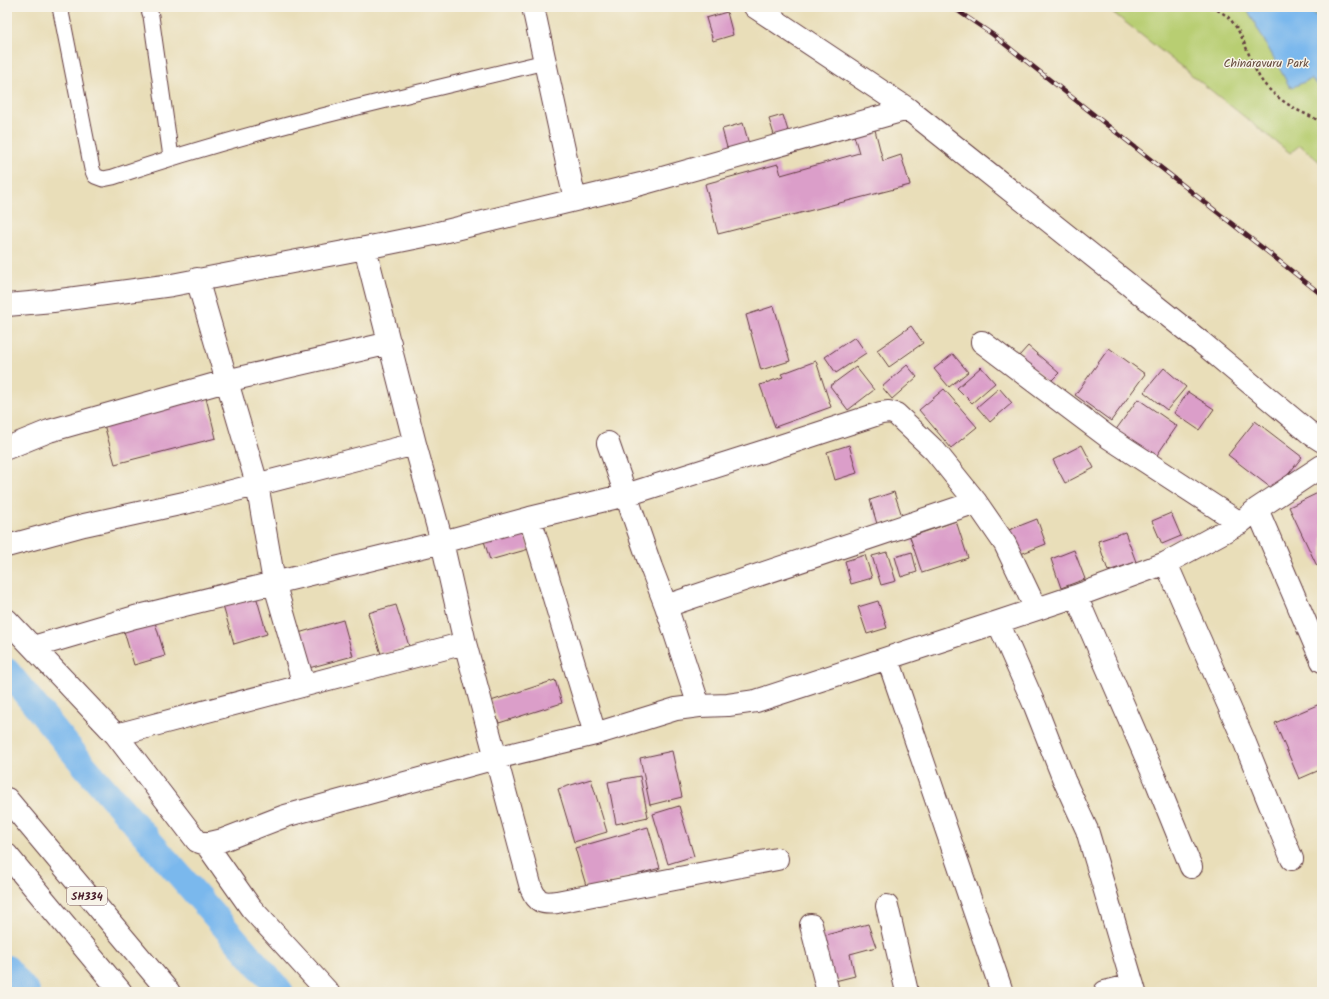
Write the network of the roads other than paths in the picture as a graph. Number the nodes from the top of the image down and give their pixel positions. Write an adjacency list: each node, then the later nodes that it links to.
1 (60, 7): 7 (lane)
2 (148, 7): 7 (lane)
3 (533, 7): 5 (street)
4 (754, 7): 6 (street)
5 (545, 62): 7 (lane); 8 (street)
6 (908, 109): 8 (street); 15 (street)
7 (172, 157)
8 (576, 200): 9 (street)
9 (365, 248): 10 (street); 13 (street)
10 (198, 279): 11 (street); 14 (street)
11 (7, 305)
12 (982, 342): 25 (street)
13 (390, 343): 14 (street); 17 (street)
14 (226, 381): 18 (street); 20 (street)
15 (1322, 441)
16 (608, 443): 21 (street)
17 (416, 444): 20 (street); 26 (street)
18 (7, 448)
19 (1322, 466): 23 (street)
20 (257, 484): 27 (street); 29 (street)
21 (626, 495): 22 (street); 24 (street); 31 (street)
22 (976, 502): 31 (street); 32 (street)
23 (1257, 510): 25 (street); 38 (street)
24 (530, 518): 26 (street); 41 (street)
25 (1240, 523): 28 (street)
26 (442, 542): 29 (street); 35 (street)
27 (7, 546)
28 (1166, 563): 30 (street); 48 (street)
29 (274, 582): 36 (street); 39 (street)
30 (1076, 596): 32 (street); 49 (street)
31 (666, 606): 40 (street)
32 (1036, 609): 34 (street)
33 (7, 620): 36 (street)
34 (998, 622): 37 (street); 52 (street)
35 (465, 643): 39 (street); 43 (street)
36 (33, 647): 42 (street)
37 (888, 659): 40 (street); 58 (street)
38 (1322, 661)
39 (304, 685): 42 (street)
40 (699, 706): 41 (street)
41 (595, 734): 43 (street)
42 (116, 735): 45 (street)
43 (496, 758): 45 (street); 47 (street)
44 (7, 799): 54 (street, SH334)
45 (206, 844): 55 (street)
46 (7, 855): 53 (street, SH334)
47 (777, 859)
48 (1292, 859)
49 (1191, 867)
50 (887, 906): 57 (street)
51 (811, 926): 56 (street)
52 (1134, 988): 59 (street)
53 (121, 992)
54 (169, 992)
55 (328, 992)
56 (828, 992)
57 (907, 992)
58 (1002, 992)
59 (1105, 992)

